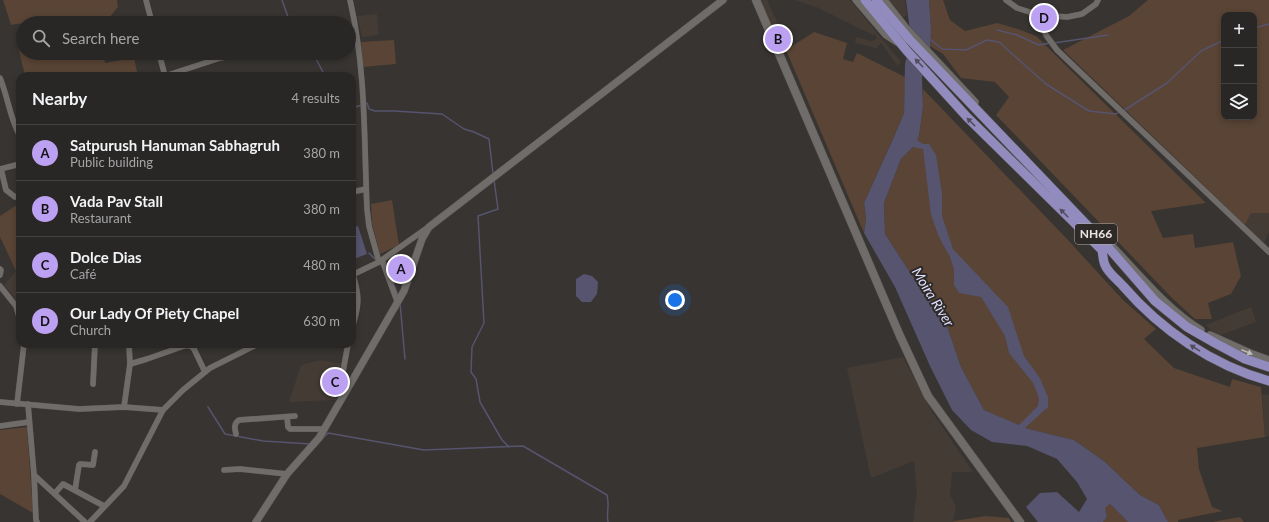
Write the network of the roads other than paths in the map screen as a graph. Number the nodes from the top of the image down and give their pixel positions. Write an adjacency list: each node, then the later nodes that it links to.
1 (146, 0): 12 (street)
2 (350, 0): 13 (street)
3 (722, 0): 29 (street)
4 (756, 0): 76 (main road)
5 (856, 0): 16 (street)
6 (865, 0): 16 (highway, NH66)
7 (876, 0): 16 (highway, NH66)
8 (884, 0): 19 (street)
9 (1006, 0): 11 (street)
10 (1096, 1): 11 (street)
11 (1039, 15): 30 (street)
12 (150, 16)
13 (354, 16)
14 (356, 25): 15 (street)
15 (357, 29): 26 (street)
16 (906, 45): 19 (highway, NH66); 51 (highway, NH66, one-way to 16)
17 (161, 60): 20 (street)
18 (214, 60): 21 (street)
19 (944, 71): 47 (street, one-way to 47); 49 (highway, NH66)
20 (164, 72)
21 (177, 72)
22 (0, 78): 23 (street)
23 (16, 129)
24 (16, 165): 25 (street)
25 (0, 169): 28 (street)
26 (366, 189): 27 (street); 31 (street)
27 (356, 191)
28 (16, 197)
29 (429, 227): 31 (street); 37 (street)
30 (1269, 252)
31 (380, 260): 33 (street); 37 (street)
32 (0, 269): 34 (street)
33 (356, 273)
34 (0, 275)
35 (0, 286): 38 (street)
36 (356, 286): 39 (street)
37 (399, 299): 53 (street)
38 (16, 306)
39 (356, 315)
40 (24, 348): 55 (street)
41 (95, 348): 52 (street)
42 (129, 348): 48 (street)
43 (178, 348): 48 (street)
44 (192, 348): 50 (street)
45 (250, 348): 50 (street)
46 (347, 348): 53 (street)
47 (1269, 360)
48 (130, 364): 57 (street)
49 (1269, 367)
50 (205, 372): 58 (street)
51 (1269, 381)
52 (93, 384)
53 (344, 391): 63 (street)
54 (0, 402): 55 (street)
55 (17, 404): 56 (street)
56 (28, 404): 57 (street); 61 (street)
57 (124, 407): 58 (street)
58 (163, 410): 71 (street)
59 (295, 416): 60 (street)
60 (288, 417): 63 (street); 64 (street)
61 (29, 422): 62 (street); 68 (street)
62 (0, 426)
63 (324, 429): 67 (street)
64 (236, 434)
65 (95, 452): 69 (street)
66 (224, 470): 67 (street)
67 (288, 474): 75 (street)
68 (34, 475): 70 (street); 72 (street)
69 (75, 490): 70 (street); 71 (street)
70 (55, 493): 73 (street)
71 (104, 506): 74 (street)
72 (37, 522)
73 (85, 522)
74 (90, 522)
75 (256, 522)
76 (1020, 522)

